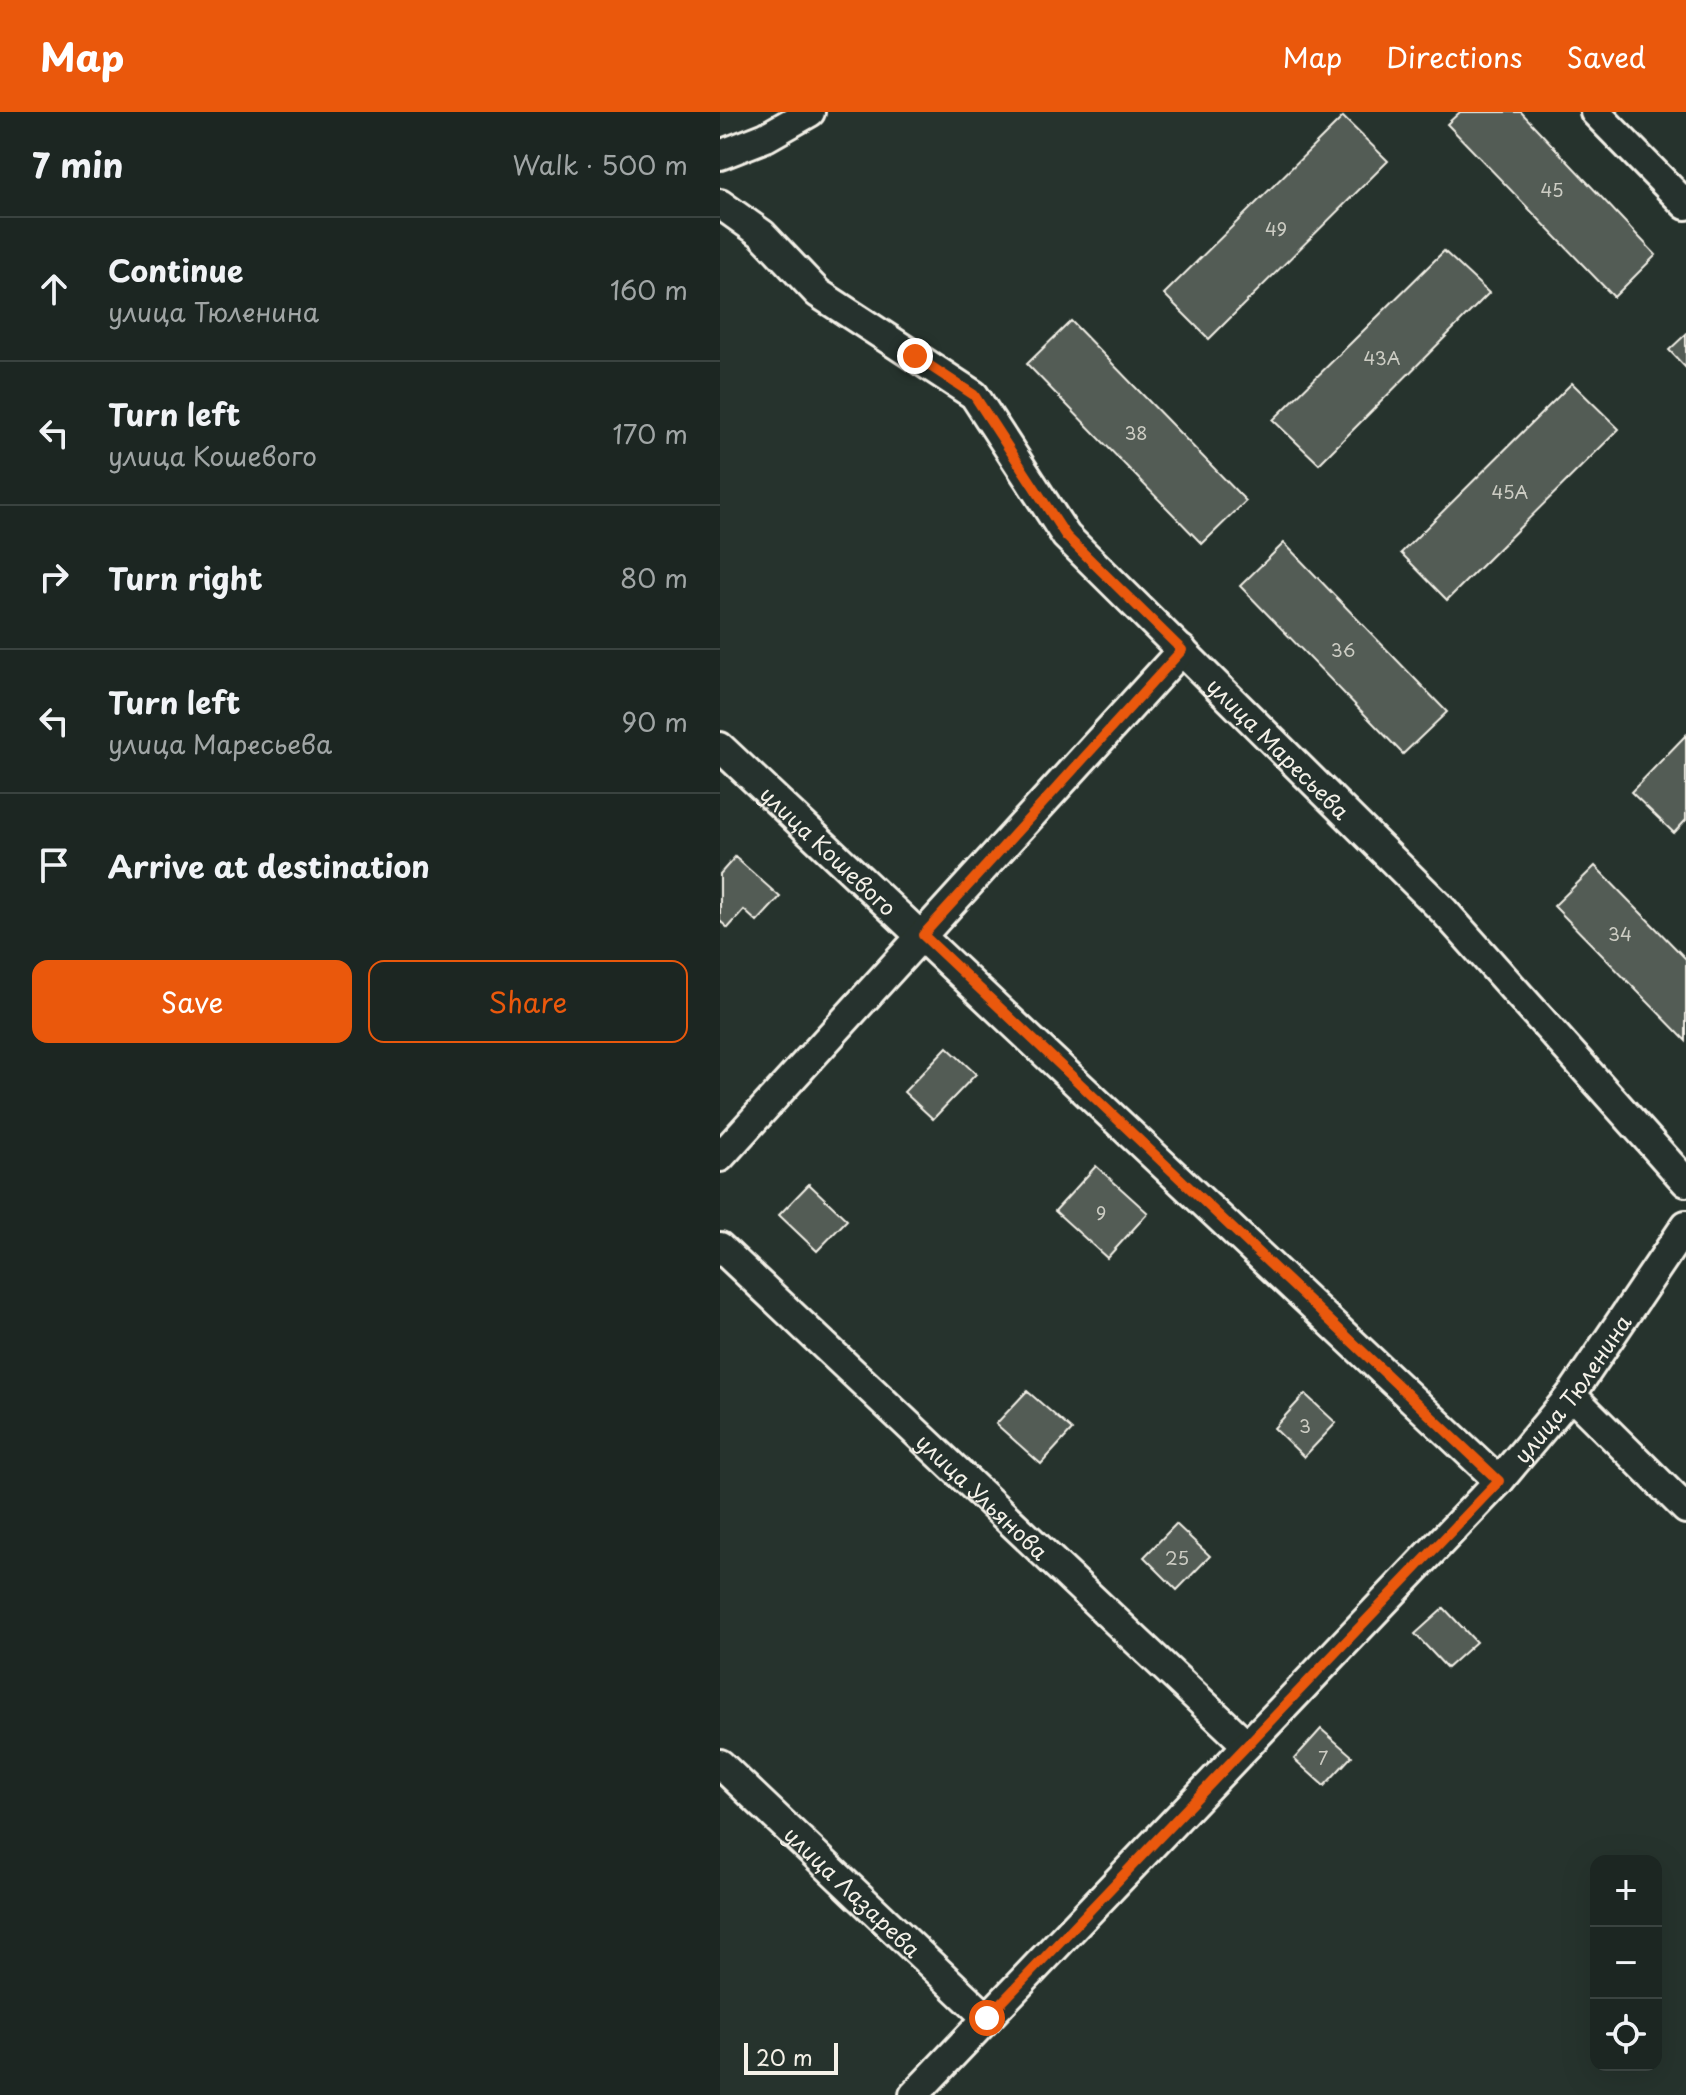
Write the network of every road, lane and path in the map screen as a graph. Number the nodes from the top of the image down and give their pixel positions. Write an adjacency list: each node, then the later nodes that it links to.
1 (810, 112): 3 (street)
2 (1595, 112): 5 (street)
3 (720, 155)
4 (720, 204): 6 (street, улица Маресьева)
5 (1686, 205)
6 (1182, 650): 8 (street); 10 (street, улица Маресьева)
7 (720, 747): 8 (street, улица Кошевого)
8 (923, 935): 9 (street); 14 (street, улица Кошевого)
9 (720, 1157)
10 (1686, 1182)
11 (1686, 1225): 13 (street, улица Тюленина)
12 (720, 1247): 16 (street, улица Ульянова)
13 (1571, 1395): 14 (street, улица Тюленина); 15 (street)
14 (1499, 1481): 16 (street, улица Тюленина)
15 (1686, 1509)
16 (1247, 1745): 18 (street, улица Тюленина)
17 (720, 1764): 18 (street, улица Лазарева)
18 (987, 2018): 19 (street, улица Тюленина)
19 (914, 2095)

